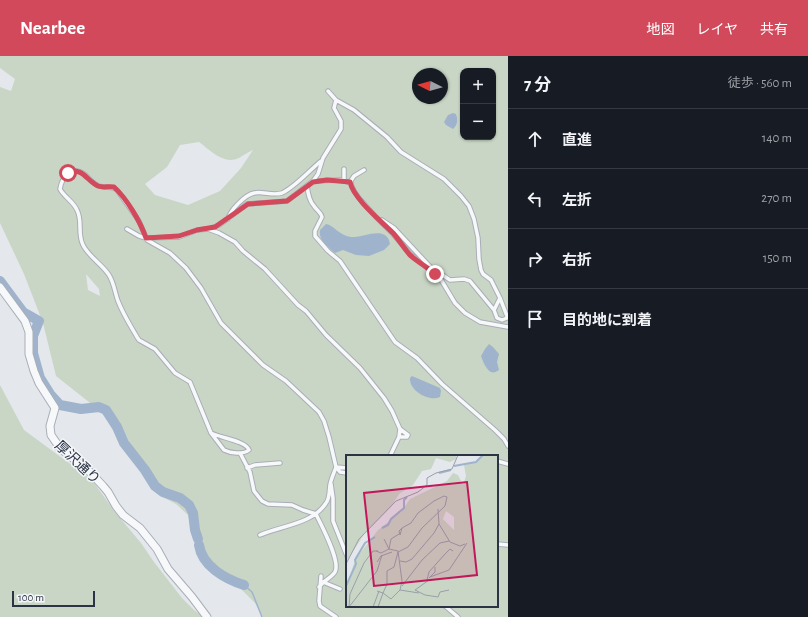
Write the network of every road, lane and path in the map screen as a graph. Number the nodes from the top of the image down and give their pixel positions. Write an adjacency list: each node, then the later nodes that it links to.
1 (328, 90): 2 (lane)
2 (336, 100): 3 (lane); 17 (lane)
3 (321, 161): 7 (lane); 10 (lane)
4 (344, 169): 6 (lane)
5 (364, 170): 8 (lane)
6 (344, 180): 7 (lane); 8 (lane)
7 (313, 182): 9 (lane)
8 (350, 182): 14 (lane); 15 (lane)
9 (307, 186): 10 (lane); 24 (lane)
10 (228, 219): 12 (lane)
11 (127, 229): 13 (lane)
12 (208, 229): 13 (lane); 21 (lane)
13 (146, 238): 22 (lane); 30 (lane)
14 (433, 269): 15 (lane); 18 (lane)
15 (440, 278): 20 (lane)
16 (0, 287): 45 (street, 厚沢通り)
17 (500, 298): 18 (lane); 19 (lane)
18 (494, 310): 19 (lane)
19 (508, 318)
20 (508, 327)
21 (400, 429): 23 (lane); 23 (lane)
22 (211, 433): 25 (lane); 25 (lane)
23 (399, 438): 26 (lane)
24 (508, 446)
25 (240, 453): 31 (lane)
26 (390, 455)
27 (498, 461): 29 (lane)
28 (280, 463): 31 (lane)
29 (508, 464)
30 (336, 467): 32 (lane); 33 (lane); 34 (lane)
31 (248, 468): 35 (lane)
32 (346, 468)
33 (346, 474)
34 (331, 481): 35 (lane); 39 (lane)
35 (316, 514): 36 (lane); 41 (lane)
36 (260, 535)
37 (498, 544): 38 (lane)
38 (508, 545)
39 (346, 554)
40 (321, 576): 42 (lane)
41 (323, 582): 42 (lane); 43 (lane)
42 (320, 587): 46 (lane)
43 (340, 589)
44 (447, 607): 47 (lane)
45 (207, 617)
46 (336, 617)
47 (458, 617)

